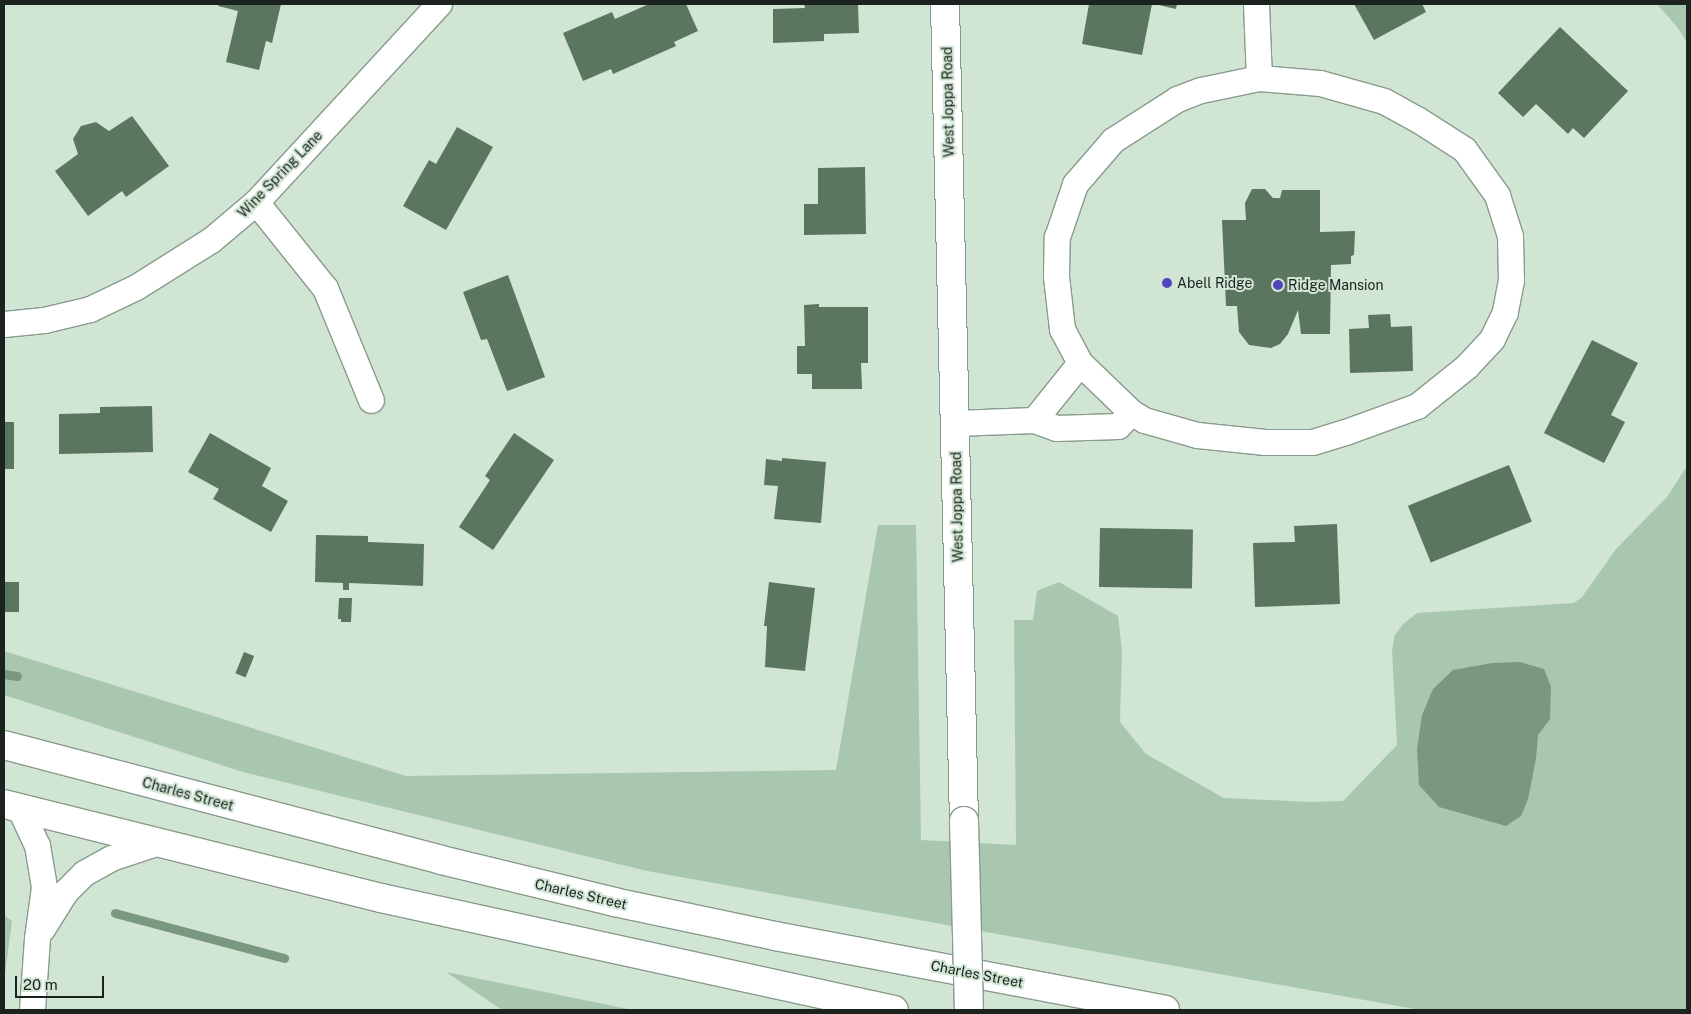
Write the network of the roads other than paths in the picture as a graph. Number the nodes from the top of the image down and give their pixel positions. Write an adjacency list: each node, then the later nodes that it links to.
1 (438, 4): 5 (street, Wine Spring Lane)
2 (946, 4): 11 (main road, West Joppa Road)
3 (1256, 4): 4 (street)
4 (1259, 78): 7 (street); 9 (street)
5 (256, 202): 6 (street, Wine Spring Lane); 8 (street)
6 (4, 324)
7 (1080, 363): 9 (street); 10 (street)
8 (371, 400)
9 (1131, 412): 10 (street)
10 (1034, 420): 11 (street)
11 (955, 424): 18 (main road, West Joppa Road, bridge)
12 (4, 745): 19 (main road, Charles Street)
13 (12, 806): 14 (main road); 15 (street)
14 (156, 843): 15 (street); 17 (main road)
15 (37, 938): 16 (street)
16 (32, 1010)
17 (894, 1010)
18 (969, 1010)
19 (1165, 1010)

